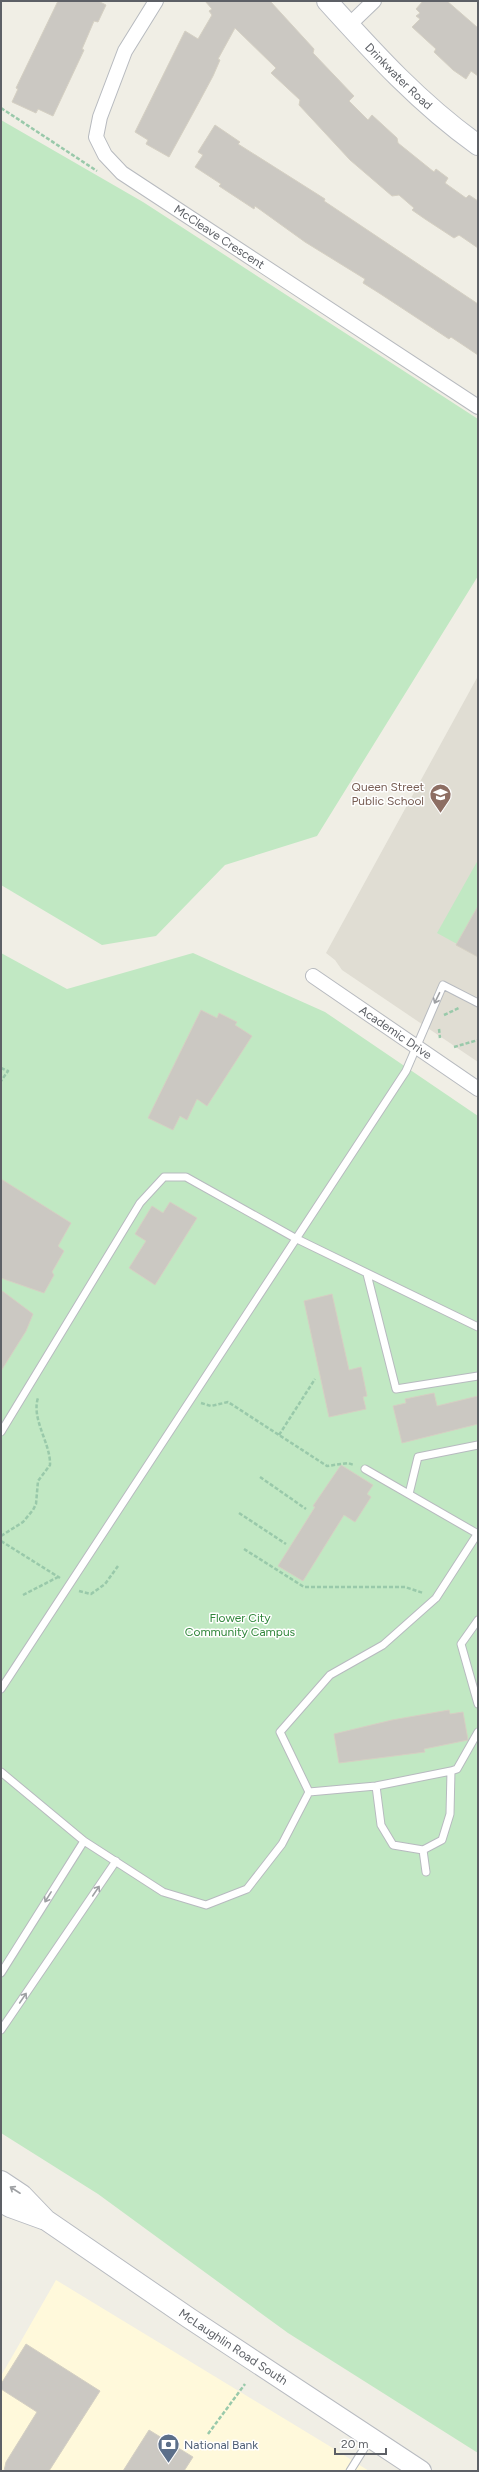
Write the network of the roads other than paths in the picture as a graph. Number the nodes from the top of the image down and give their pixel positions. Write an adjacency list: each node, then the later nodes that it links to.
1 (156, 1): 6 (street, McCleave Crescent)
2 (327, 1): 4 (main road, Drinkwater Road)
3 (374, 1): 4 (street)
4 (348, 25): 5 (main road, Drinkwater Road)
5 (478, 145)
6 (478, 407)
7 (312, 976): 9 (street, Academic Drive)
8 (478, 1003): 9 (lane, one-way to 9)
9 (416, 1047): 10 (street, Academic Drive); 11 (lane)
10 (478, 1089)
11 (295, 1238): 12 (lane); 15 (lane); 21 (lane)
12 (367, 1274): 13 (lane); 14 (lane)
13 (478, 1327)
14 (478, 1376)
15 (1, 1432)
16 (478, 1445): 18 (lane)
17 (365, 1469): 18 (lane)
18 (409, 1494): 19 (lane)
19 (478, 1534): 27 (lane)
20 (478, 1620): 22 (lane)
21 (1, 1689)
22 (478, 1704)
23 (478, 1732): 24 (lane)
24 (451, 1771): 26 (lane); 29 (lane)
25 (1, 1772): 28 (lane)
26 (376, 1786): 27 (lane); 29 (lane)
27 (309, 1792): 30 (lane)
28 (84, 1841): 30 (lane); 32 (lane, one-way to 32)
29 (423, 1850): 31 (lane)
30 (116, 1861): 33 (lane, one-way to 30)
31 (426, 1872)
32 (1, 1973)
33 (1, 2030)
34 (1, 2182): 36 (main road, McLaughlin Road South, one-way to 34)
35 (1, 2202): 36 (main road, McLaughlin Road South)
36 (46, 2220): 37 (main road, McLaughlin Road South)
37 (370, 2439): 38 (lane); 39 (main road, McLaughlin Road South)
38 (350, 2471)
39 (421, 2471)

